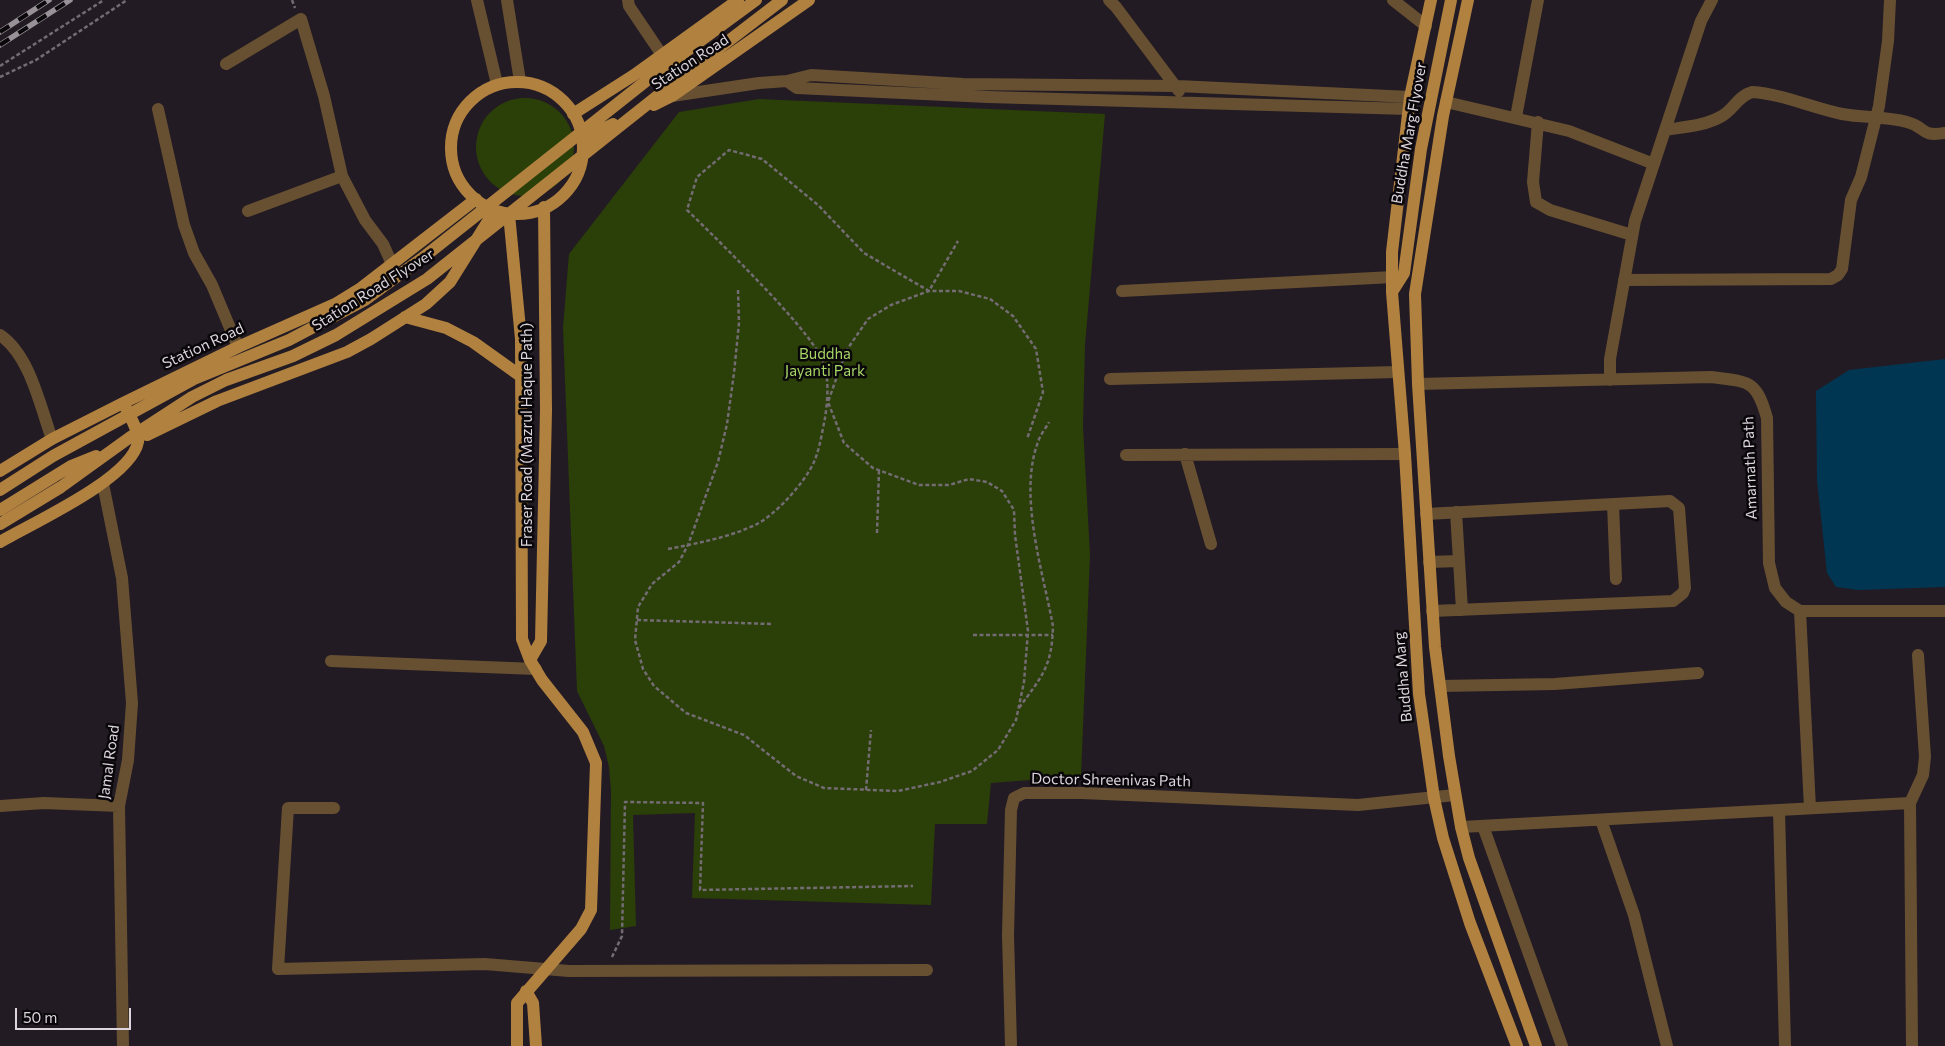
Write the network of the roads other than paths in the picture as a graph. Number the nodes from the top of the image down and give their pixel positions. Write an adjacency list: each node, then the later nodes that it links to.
1 (477, 0): 21 (street)
2 (507, 0): 20 (street)
3 (628, 0): 17 (street)
4 (738, 0): 17 (main road)
5 (756, 0): 66 (main road, Station Road Flyover)
6 (782, 0): 71 (main road, Station Road Flyover)
7 (809, 0): 24 (main road, Station Road)
8 (1109, 0): 23 (street)
9 (1393, 0): 16 (street)
10 (1431, 0): 16 (main road)
11 (1451, 0): 46 (main road, Buddha Marg Flyover)
12 (1468, 0): 27 (main road)
13 (1538, 0): 32 (street)
14 (1712, 0): 34 (street)
15 (1890, 0): 31 (street)
16 (1426, 26): 28 (main road)
17 (662, 55): 30 (main road)
18 (226, 64): 38 (street)
19 (786, 81): 22 (street); 24 (street); 25 (street)
20 (520, 82): 21 (main road); 30 (main road)
21 (497, 84): 39 (main road)
22 (1052, 85): 23 (street); 25 (street)
23 (1177, 86): 26 (street); 28 (street)
24 (672, 96): 36 (main road, Station Road)
25 (1050, 98): 26 (street)
26 (1184, 102): 28 (street)
27 (1446, 102): 32 (street); 49 (main road)
28 (1409, 103): 46 (main road)
29 (158, 109): 52 (street)
30 (573, 114): 36 (main road)
31 (1877, 116): 34 (street); 35 (street); 47 (street)
32 (1516, 117): 33 (street)
33 (1538, 122): 37 (street); 44 (street)
34 (1665, 130): 37 (street)
35 (1945, 134)
36 (582, 139): 40 (main road)
37 (1654, 164): 44 (street)
38 (342, 176): 42 (street); 45 (street)
39 (476, 199): 41 (main road); 45 (main road, Station Road)
40 (544, 207): 43 (main road); 83 (main road, Fraser Road (Mazrul Haque Path))
41 (495, 210): 43 (main road); 50 (main road)
42 (248, 211)
43 (509, 214): 54 (main road, Fraser Road (Mazrul Haque Path))
44 (1632, 235): 47 (street)
45 (392, 264): 52 (main road, Station Road)
46 (1398, 275): 48 (street); 49 (main road); 53 (main road, Buddha Marg)
47 (1624, 280): 56 (street)
48 (1122, 291)
49 (1415, 294): 57 (main road)
50 (404, 317): 54 (main road); 60 (main road)
51 (0, 335): 59 (street)
52 (238, 347): 58 (main road, Station Road)
53 (1398, 372): 55 (street); 62 (main road, Buddha Marg)
54 (522, 378): 83 (main road, Fraser Road (Mazrul Haque Path))
55 (1110, 379)
56 (1610, 380): 57 (street, Amarnath Path); 79 (street, Amarnath Path)
57 (1418, 384): 70 (main road)
58 (123, 403): 59 (main road, Station Road); 60 (main road)
59 (52, 439): 64 (main road, Station Road)
60 (138, 440): 65 (main road); 68 (main road)
61 (1185, 454): 62 (street); 63 (street); 73 (street)
62 (1405, 454): 87 (main road, Buddha Marg)
63 (1126, 455)
64 (0, 471)
65 (103, 484): 72 (main road); 90 (street, Jamal Road)
66 (0, 490)
67 (1613, 504): 69 (street); 76 (street); 77 (street)
68 (0, 510)
69 (1456, 512): 70 (street); 74 (street)
70 (1426, 514): 75 (main road)
71 (0, 524)
72 (0, 542)
73 (1211, 544)
74 (1459, 560): 75 (street); 77 (street)
75 (1429, 562): 78 (main road)
76 (1616, 579)
77 (1462, 610): 78 (street)
78 (1432, 611): 85 (main road)
79 (1800, 611): 80 (street); 92 (street)
80 (1945, 611)
81 (1918, 655): 88 (street)
82 (331, 660): 83 (street)
83 (533, 664): 97 (main road, Fraser Road (Mazrul Haque Path))
84 (1698, 673): 85 (street)
85 (1440, 686): 86 (main road)
86 (1456, 795): 87 (street, Doctor Shreenivas Path); 96 (main road)
87 (1434, 798): 103 (street, Doctor Shreenivas Path); 104 (main road, Buddha Marg)
88 (1910, 803): 92 (street); 109 (street)
89 (0, 806): 90 (street)
90 (120, 806): 100 (street, Jamal Road)
91 (334, 808): 97 (street)
92 (1810, 808): 93 (street)
93 (1779, 810): 94 (street); 108 (street)
94 (1601, 820): 95 (street); 107 (street)
95 (1483, 826): 96 (street); 106 (street)
96 (1461, 827): 105 (main road)
97 (546, 968): 98 (street); 99 (main road, Fraser Road (Mazrul Haque Path))
98 (927, 970)
99 (526, 991): 101 (main road, Fraser Road (Mazrul Haque Path)); 102 (main road)
100 (123, 1046)
101 (517, 1046)
102 (536, 1046)
103 (1011, 1046)
104 (1517, 1046)
105 (1536, 1046)
106 (1562, 1046)
107 (1667, 1046)
108 (1785, 1046)
109 (1912, 1046)

